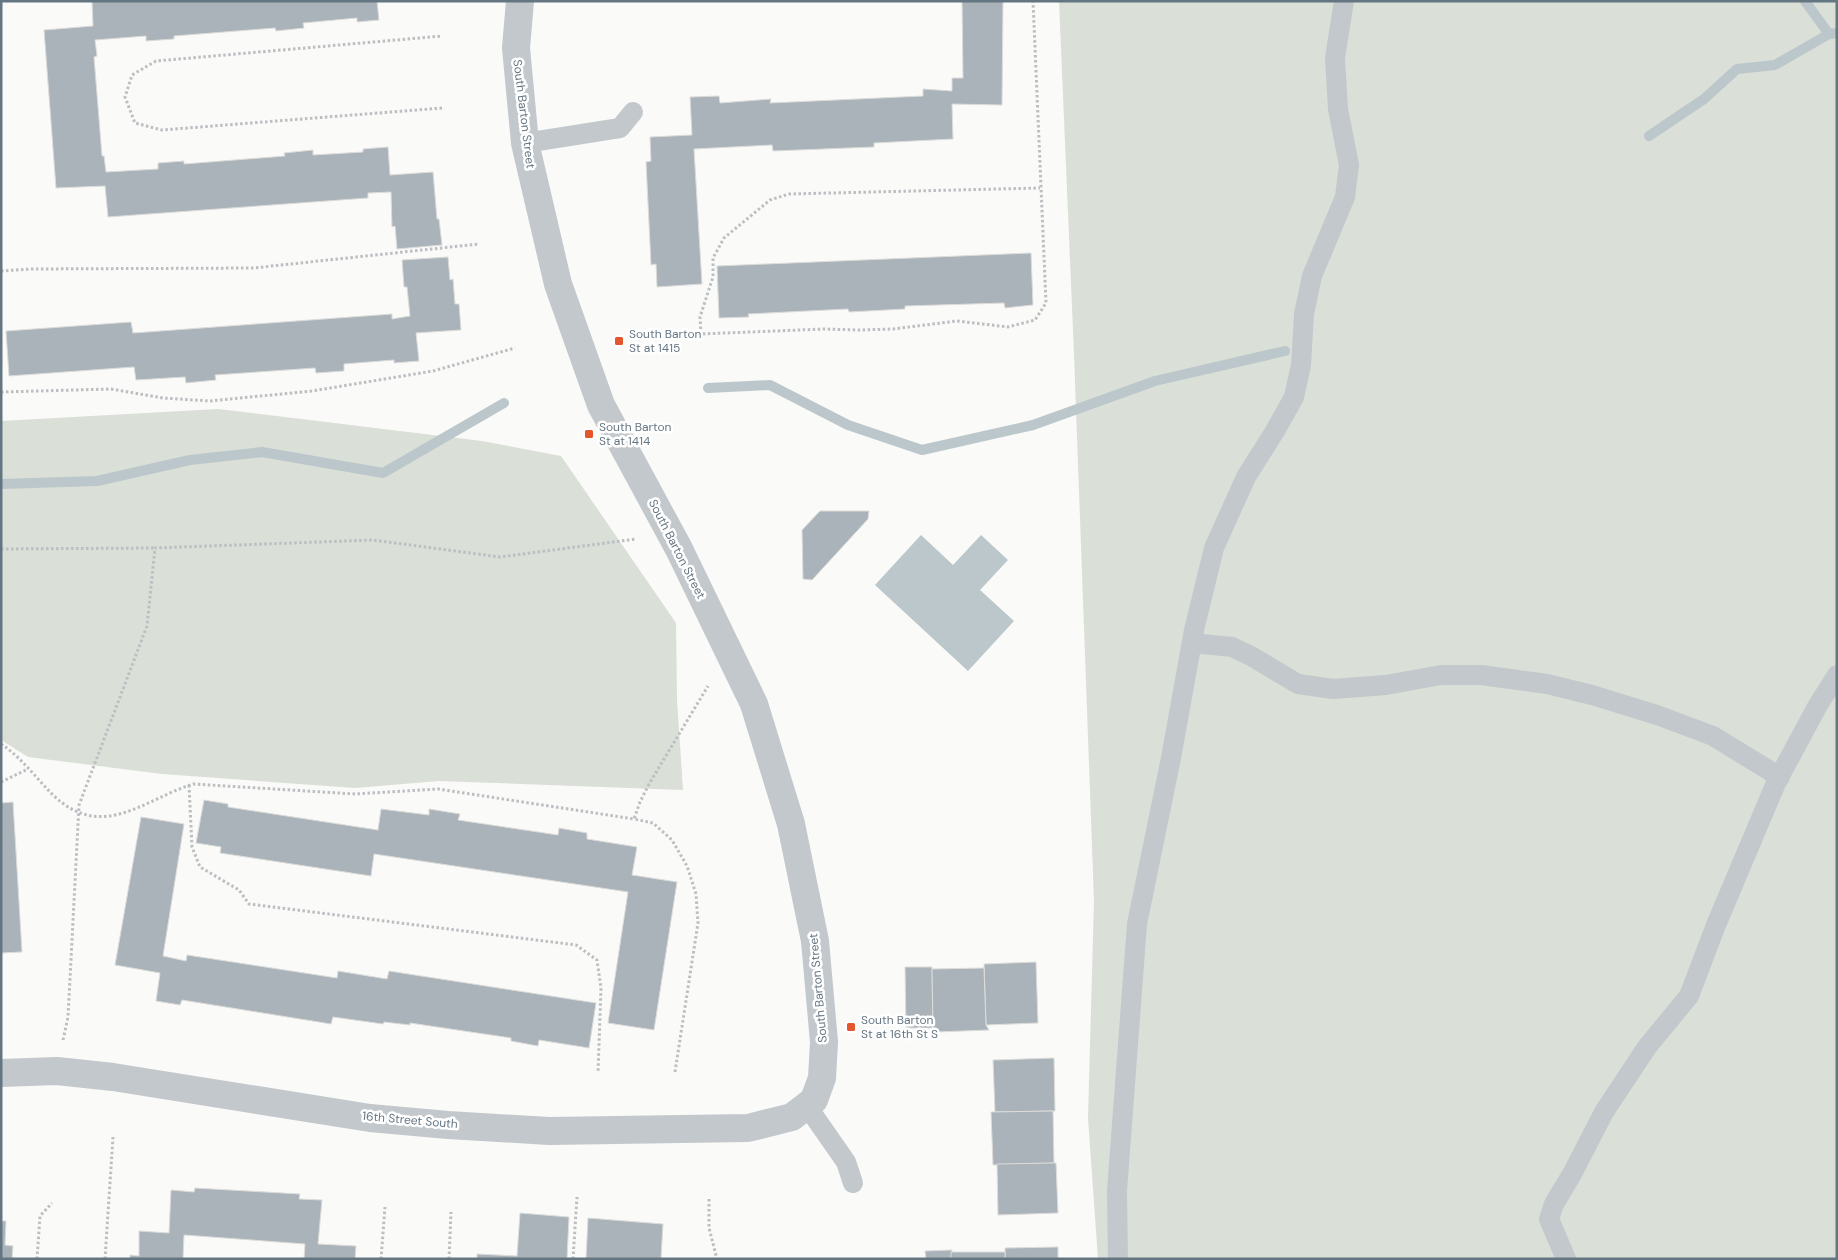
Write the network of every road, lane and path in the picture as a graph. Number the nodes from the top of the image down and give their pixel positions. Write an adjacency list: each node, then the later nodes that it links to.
1 (520, 1): 7 (street, South Barton Street)
2 (1033, 1): 8 (path)
3 (1344, 1): 18 (lane)
4 (442, 36): 5 (path)
5 (442, 108)
6 (633, 112): 7 (lane)
7 (525, 143): 32 (street, South Barton Street)
8 (1040, 188): 11 (path); 11 (path)
9 (479, 244): 10 (path)
10 (1, 271)
11 (701, 334): 12 (path)
12 (638, 339)
13 (515, 348): 14 (path)
14 (1, 391)
15 (636, 539): 16 (path)
16 (155, 548): 17 (path); 26 (path)
17 (1, 549)
18 (1192, 644): 23 (lane); 46 (lane)
19 (1837, 675): 23 (lane)
20 (710, 683): 27 (path)
21 (1, 744): 22 (path)
22 (28, 769): 24 (path); 26 (path)
23 (1780, 777): 47 (lane)
24 (1, 782)
25 (188, 785): 26 (path); 27 (path); 29 (path)
26 (78, 812): 28 (path)
27 (634, 819): 30 (path)
28 (57, 1071): 31 (street, 16th Street South); 32 (street, 16th Street South)
29 (598, 1072)
30 (675, 1072)
31 (1, 1073)
32 (811, 1103): 34 (lane)
33 (113, 1137): 41 (path)
34 (854, 1183)
35 (577, 1197): 44 (path)
36 (710, 1199): 45 (path)
37 (52, 1203): 40 (path)
38 (385, 1207): 42 (path)
39 (451, 1212): 43 (path)
40 (37, 1259)
41 (106, 1259)
42 (381, 1259)
43 (449, 1259)
44 (573, 1259)
45 (717, 1259)
46 (1118, 1259)
47 (1566, 1259)

